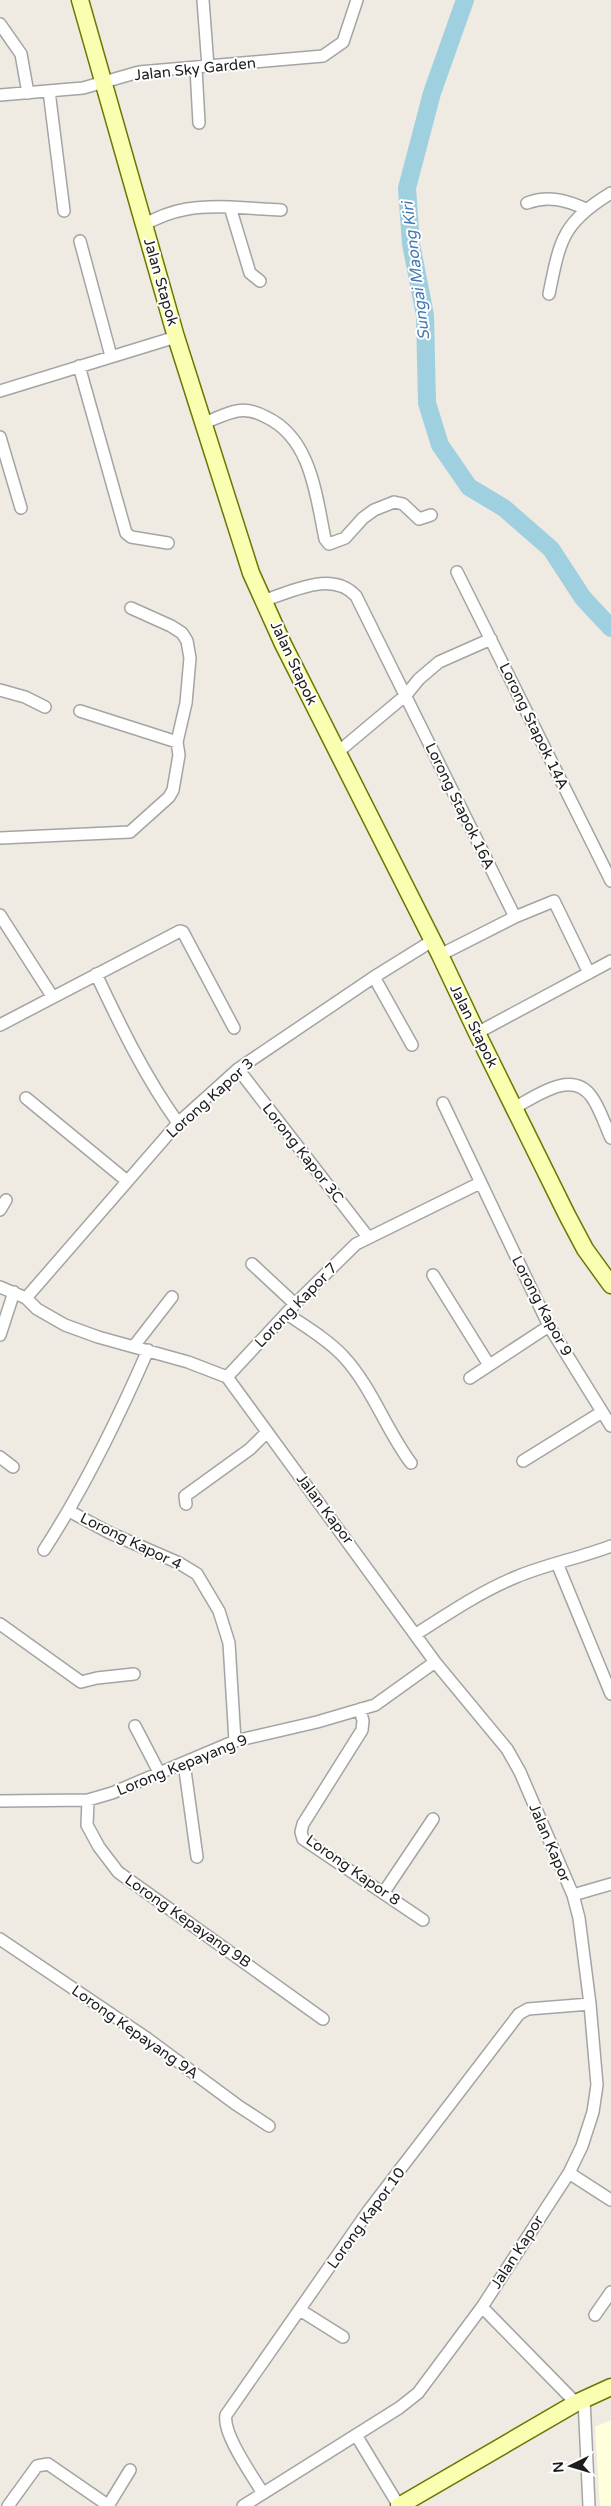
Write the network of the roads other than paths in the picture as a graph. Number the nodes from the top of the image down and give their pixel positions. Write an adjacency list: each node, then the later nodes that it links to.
1 (80, 0): 7 (main road, Jalan Stapok)
2 (203, 0): 5 (street)
3 (356, 0): 5 (street, Jalan Sky Garden)
4 (0, 24): 9 (street)
5 (208, 67): 6 (street, Jalan Sky Garden)
6 (196, 68): 7 (street, Jalan Sky Garden); 11 (street)
7 (103, 83): 8 (street, Jalan Sky Garden); 18 (main road, Jalan Stapok)
8 (49, 91): 9 (street, Jalan Sky Garden); 17 (street)
9 (28, 93): 10 (street, Jalan Sky Garden)
10 (0, 95)
11 (199, 124)
12 (611, 193): 15 (street)
13 (527, 204): 15 (street)
14 (230, 207): 16 (street); 18 (street); 20 (street)
15 (586, 209): 21 (street)
16 (281, 210)
17 (64, 211)
18 (144, 225): 22 (main road, Jalan Stapok)
19 (80, 241): 23 (street)
20 (260, 281)
21 (549, 294)
22 (176, 338): 23 (street); 26 (main road, Jalan Stapok)
23 (111, 356): 24 (street)
24 (79, 366): 25 (street); 30 (street)
25 (0, 391)
26 (204, 423): 29 (street); 32 (main road, Jalan Stapok)
27 (0, 437): 28 (street)
28 (21, 508)
29 (431, 515)
30 (168, 542)
31 (457, 572): 34 (street, Lorong Stapok 14A)
32 (265, 600): 36 (street, Lorong Stapok 16A); 40 (main road, Jalan Stapok)
33 (131, 608): 39 (street)
34 (490, 639): 36 (street); 42 (street, Lorong Stapok 14A)
35 (0, 690): 37 (street)
36 (406, 695): 40 (street); 44 (street, Lorong Stapok 16A)
37 (45, 707)
38 (80, 711): 39 (street)
39 (176, 742): 41 (street)
40 (338, 752): 45 (main road, Jalan Stapok)
41 (0, 838)
42 (611, 881)
43 (0, 915): 50 (street)
44 (515, 917): 45 (street, Lorong Kapor 3); 47 (street, Lorong Kapor 3)
45 (436, 948): 49 (street, Lorong Kapor 3); 53 (main road, Jalan Stapok)
46 (611, 961): 47 (street)
47 (589, 973): 53 (street)
48 (96, 974): 50 (street); 52 (street); 59 (street)
49 (374, 978): 54 (street); 55 (street, Lorong Kapor 3)
50 (52, 996): 51 (street)
51 (0, 1025)
52 (234, 1028)
53 (477, 1033): 58 (main road, Jalan Stapok)
54 (412, 1045)
55 (238, 1069): 59 (street, Lorong Kapor 3); 63 (street, Lorong Kapor 3C)
56 (26, 1098): 61 (street)
57 (443, 1103): 62 (street, Lorong Kapor 9)
58 (514, 1108): 60 (street); 66 (main road, Jalan Stapok)
59 (178, 1123): 61 (street, Lorong Kapor 3)
60 (611, 1138)
61 (128, 1181): 70 (street, Lorong Kapor 3)
62 (480, 1183): 63 (street, Lorong Kapor 7); 73 (street, Lorong Kapor 9)
63 (368, 1237): 71 (street, Lorong Kapor 7)
64 (252, 1264): 71 (street)
65 (434, 1275): 77 (street)
66 (611, 1285)
67 (0, 1287): 68 (street)
68 (14, 1292): 70 (street); 74 (street)
69 (172, 1297): 75 (street)
70 (26, 1298): 75 (street)
71 (295, 1304): 72 (street, Lorong Kapor 7)
72 (287, 1314): 78 (street, Lorong Kapor 7); 85 (street)
73 (549, 1326): 77 (street); 80 (street, Lorong Kapor 9)
74 (0, 1335)
75 (134, 1346): 76 (street)
76 (148, 1350): 78 (street); 88 (street, Lorong Kapor 4)
77 (488, 1365): 79 (street)
78 (227, 1377): 82 (street, Jalan Kapor)
79 (470, 1378)
80 (602, 1412): 81 (street, Lorong Kapor 9); 84 (street)
81 (611, 1426)
82 (267, 1432): 87 (street); 93 (street, Jalan Kapor)
83 (0, 1457): 86 (street)
84 (523, 1461)
85 (411, 1464)
86 (13, 1467)
87 (186, 1504)
88 (69, 1511): 90 (street, Lorong Kapor 4); 99 (street, Lorong Kapor 4)
89 (611, 1546): 91 (street)
90 (44, 1550)
91 (557, 1563): 93 (street); 96 (street)
92 (0, 1624): 95 (street)
93 (416, 1634): 94 (street, Jalan Kapor)
94 (435, 1662): 97 (street); 108 (street, Jalan Kapor)
95 (134, 1674)
96 (611, 1694)
97 (360, 1708): 99 (street, Lorong Kepayang 9); 107 (street, Lorong Kapor 8)
98 (135, 1726): 101 (street)
99 (235, 1741): 100 (street, Lorong Kepayang 9)
100 (184, 1763): 101 (street, Lorong Kepayang 9); 105 (street)
101 (160, 1774): 102 (street, Lorong Kepayang 9)
102 (88, 1800): 103 (street, Lorong Kepayang 9); 112 (street, Lorong Kepayang 9B)
103 (0, 1801)
104 (432, 1819): 107 (street)
105 (197, 1857)
106 (611, 1884): 108 (street)
107 (384, 1892): 109 (street, Lorong Kapor 8)
108 (573, 1895): 111 (street, Jalan Kapor)
109 (423, 1920)
110 (0, 1939): 113 (street, Lorong Kepayang 9A)
111 (590, 2004): 114 (street, Jalan Kapor); 118 (street, Lorong Kapor 10)
112 (323, 2019)
113 (269, 2126)
114 (569, 2173): 115 (street); 117 (street, Jalan Kapor)
115 (611, 2200)
116 (611, 2292): 119 (street)
117 (482, 2307): 122 (street); 123 (street, Jalan Kapor)
118 (300, 2310): 120 (street); 125 (street, Lorong Kapor 10)
119 (595, 2314)
120 (343, 2337)
121 (611, 2388): 122 (main road)
122 (580, 2401): 129 (main road); 130 (street)
123 (356, 2435): 125 (street, Jalan Kapor); 129 (street)
124 (130, 2470): 127 (street)
125 (262, 2492): 128 (street, Jalan Kapor)
126 (8, 2506): 127 (street)
127 (108, 2506)
128 (242, 2506)
129 (399, 2506)
130 (589, 2506)

